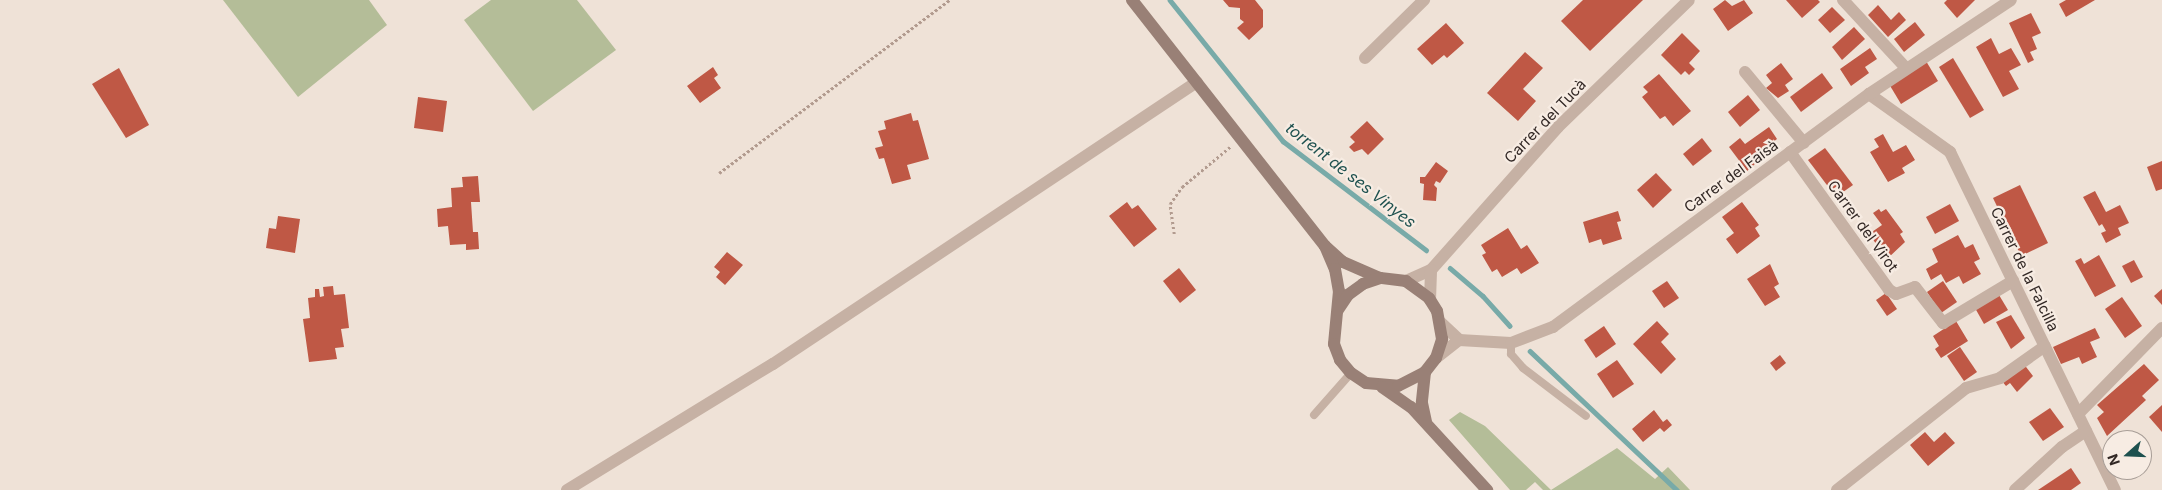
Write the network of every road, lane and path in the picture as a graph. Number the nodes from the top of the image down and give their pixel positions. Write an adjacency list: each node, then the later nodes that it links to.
1 (950, 0): 15 (path)
2 (1132, 0): 10 (main road)
3 (1424, 0): 7 (street)
4 (1689, 0): 18 (street, Carrer del Tucà)
5 (1843, 0): 8 (street)
6 (2010, 0): 8 (street, Carrer del Faisà)
7 (1365, 58)
8 (1906, 68): 11 (street, Carrer del Faisà)
9 (1745, 72): 13 (street)
10 (1198, 82): 12 (main road); 38 (street)
11 (1869, 94): 13 (street, Carrer del Faisà); 21 (street, Carrer de la Falcilla)
12 (1241, 137): 16 (path); 17 (main road)
13 (1804, 142): 14 (street, Carrer del Faisà)
14 (1790, 152): 21 (street, Carrer del Virot); 27 (street, Carrer del Faisà)
15 (719, 173)
16 (1174, 234)
17 (1325, 246): 19 (main road); 23 (main road)
18 (1431, 270): 20 (street, Carrer del Tucà); 22 (street)
19 (1380, 278): 20 (main road); 23 (main road)
20 (1406, 281): 22 (main road)
21 (2013, 281): 28 (street, Carrer de la Falcilla)
22 (1430, 300): 24 (main road)
23 (1338, 310): 31 (main road)
24 (1440, 322): 26 (street); 29 (main road)
25 (2162, 328): 33 (street)
26 (1459, 340): 27 (street, Carrer del Faisà); 29 (street)
27 (1511, 343): 35 (lane)
28 (2045, 346): 33 (street, Carrer de la Falcilla); 40 (street)
29 (1436, 358): 30 (main road)
30 (1425, 372): 32 (main road); 36 (main road)
31 (1351, 373): 32 (main road); 34 (lane)
32 (1382, 387): 36 (main road)
33 (2078, 414): 37 (street, Carrer de la Falcilla)
34 (1314, 415)
35 (1586, 416)
36 (1426, 422): 39 (main road)
37 (2086, 431): 41 (street); 42 (street, Carrer de la Falcilla)
38 (567, 490)
39 (1488, 490)
40 (1837, 490)
41 (2015, 490)
42 (2115, 490)

